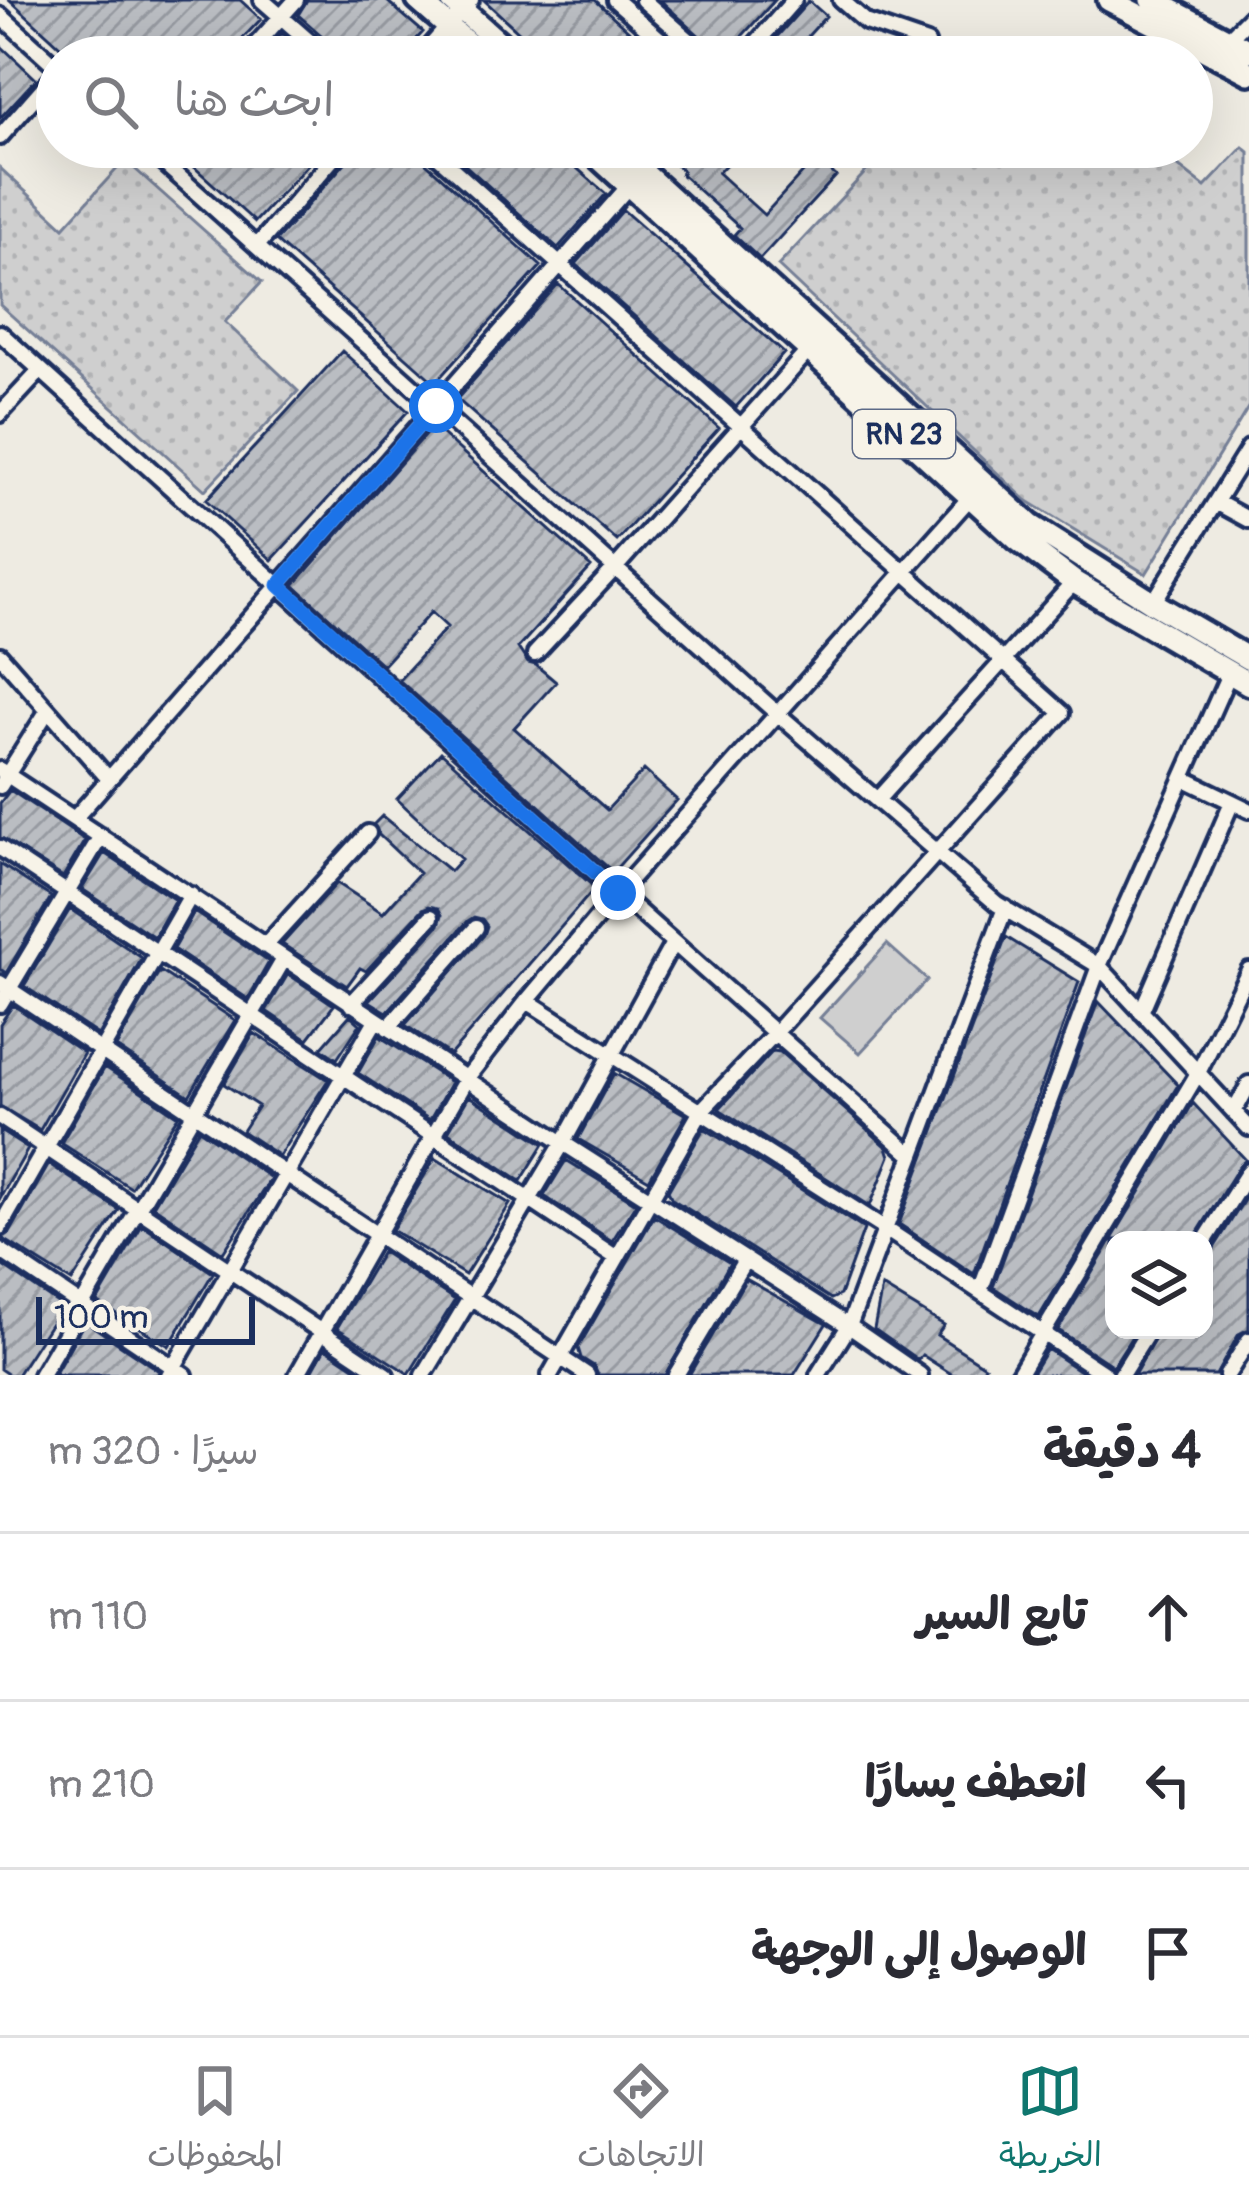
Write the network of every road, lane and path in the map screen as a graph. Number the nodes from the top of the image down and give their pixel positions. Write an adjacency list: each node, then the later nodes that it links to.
1 (262, 0): 12 (street)
2 (296, 0): 12 (street)
3 (418, 0): 9 (main road)
4 (615, 0): 19 (street)
5 (643, 0): 20 (street)
6 (794, 0): 21 (street)
7 (842, 0): 22 (street)
8 (1109, 0): 10 (main road)
9 (458, 9): 16 (street); 17 (main road); 18 (main road)
10 (1163, 9): 23 (main road)
11 (0, 15): 26 (street)
12 (281, 17): 14 (street); 15 (street)
13 (1249, 18): 25 (street)
14 (264, 36)
15 (303, 36)
16 (438, 36)
17 (472, 36)
18 (490, 36)
19 (656, 36)
20 (684, 36)
21 (762, 36)
22 (907, 36)
23 (1204, 36)
24 (1213, 42): 25 (main road)
25 (1221, 47): 27 (main road); 28 (main road)
26 (36, 49)
27 (1249, 51)
28 (1249, 73)
29 (36, 94): 30 (street)
30 (0, 137)
31 (175, 168): 38 (street)
32 (325, 168): 38 (street)
33 (452, 168): 39 (street)
34 (620, 168): 37 (main road, RN 23)
35 (629, 168): 37 (main road, RN 23)
36 (645, 168): 37 (street)
37 (636, 178): 39 (street); 41 (main road, RN 23); 47 (main road, RN 23)
38 (257, 246): 43 (street)
39 (560, 264): 43 (street); 45 (street)
40 (0, 333): 42 (street)
41 (810, 349): 45 (street); 47 (main road, RN 23)
42 (40, 370): 44 (street); 53 (street)
43 (436, 406): 50 (street); 53 (street)
44 (0, 413)
45 (741, 425): 50 (street); 51 (street)
46 (1249, 448): 48 (street)
47 (977, 490): 51 (street); 52 (main road, RN 23); 54 (main road, RN 23)
48 (1216, 502): 49 (street); 54 (street)
49 (1249, 520)
50 (615, 568): 55 (street); 61 (street)
51 (906, 571): 58 (street); 61 (street)
52 (1073, 582): 58 (street); 59 (main road, RN 23)
53 (279, 585): 63 (street); 74 (street)
54 (1153, 603): 57 (main road, RN 23)
55 (535, 654)
56 (0, 655): 60 (street)
57 (1249, 659)
58 (1004, 660): 65 (street); 72 (street)
59 (1239, 679): 64 (street)
60 (48, 710): 62 (street); 63 (street)
61 (779, 715): 65 (street); 74 (street)
62 (2, 777): 68 (street)
63 (108, 778): 68 (street)
64 (1183, 778): 66 (street); 83 (street)
65 (877, 800): 72 (street)
66 (1232, 802): 67 (street); 89 (street)
67 (1249, 810)
68 (74, 819): 70 (street)
69 (368, 833): 80 (street)
70 (100, 836): 73 (street); 75 (street)
71 (0, 848): 73 (street)
72 (937, 852): 76 (street); 92 (street)
73 (66, 892): 81 (street); 85 (street)
74 (618, 893): 79 (street); 86 (street)
75 (190, 896): 80 (street); 81 (street)
76 (1004, 908): 83 (street); 107 (street)
77 (430, 917): 88 (street)
78 (476, 928): 91 (street)
79 (673, 943): 92 (street); 94 (street)
80 (266, 946): 82 (street)
81 (157, 953): 90 (street); 93 (street)
82 (284, 959): 88 (street); 90 (street)
83 (1099, 967): 89 (street); 121 (street)
84 (1248, 974): 95 (street)
85 (4, 986): 87 (street); 93 (street)
86 (527, 1001): 94 (street); 97 (street)
87 (0, 1004)
88 (351, 1004): 91 (street)
89 (1141, 1012): 95 (street)
90 (249, 1015): 96 (street); 100 (street)
91 (382, 1024): 96 (street); 97 (street)
92 (775, 1033): 99 (street); 107 (street)
93 (101, 1051): 100 (street); 106 (street)
94 (611, 1055): 99 (street); 105 (street)
95 (1198, 1073): 101 (street); 126 (street)
96 (343, 1077): 104 (street); 109 (street)
97 (466, 1079): 104 (street); 105 (street)
98 (1249, 1084): 101 (street)
99 (701, 1111): 111 (street); 114 (street)
100 (193, 1112): 109 (street); 112 (street)
101 (1234, 1112): 103 (street)
102 (0, 1117): 106 (street)
103 (1249, 1128)
104 (435, 1137): 110 (street); 116 (street)
105 (563, 1143): 110 (street); 111 (street)
106 (46, 1148): 112 (street); 113 (street)
107 (911, 1154): 114 (street)
108 (1249, 1171): 115 (street)
109 (287, 1175): 116 (street); 120 (street)
110 (529, 1199): 118 (street); 122 (street)
111 (651, 1199): 118 (street); 119 (street)
112 (137, 1208): 120 (street); 123 (street)
113 (0, 1227)
114 (884, 1228): 121 (street); 124 (street)
115 (1211, 1231)
116 (377, 1234): 122 (street); 125 (street)
117 (0, 1250): 123 (street)
118 (617, 1258): 129 (street)
119 (745, 1259): 124 (street); 137 (street)
120 (232, 1272): 125 (street); 130 (street)
121 (980, 1291): 126 (street)
122 (471, 1296): 129 (street); 134 (street)
123 (81, 1305): 130 (street); 131 (street)
124 (849, 1326): 138 (street); 139 (street)
125 (322, 1332): 132 (street); 133 (street)
126 (1043, 1333): 140 (street); 141 (street)
127 (1143, 1339): 142 (street)
128 (1249, 1340): 143 (street)
129 (560, 1357): 135 (street); 136 (street)
130 (176, 1372)
131 (41, 1375)
132 (297, 1375)
133 (386, 1375)
134 (424, 1375)
135 (550, 1375)
136 (587, 1375)
137 (676, 1375)
138 (818, 1375)
139 (920, 1375)
140 (1018, 1375)
141 (1106, 1375)
142 (1120, 1375)
143 (1227, 1375)

